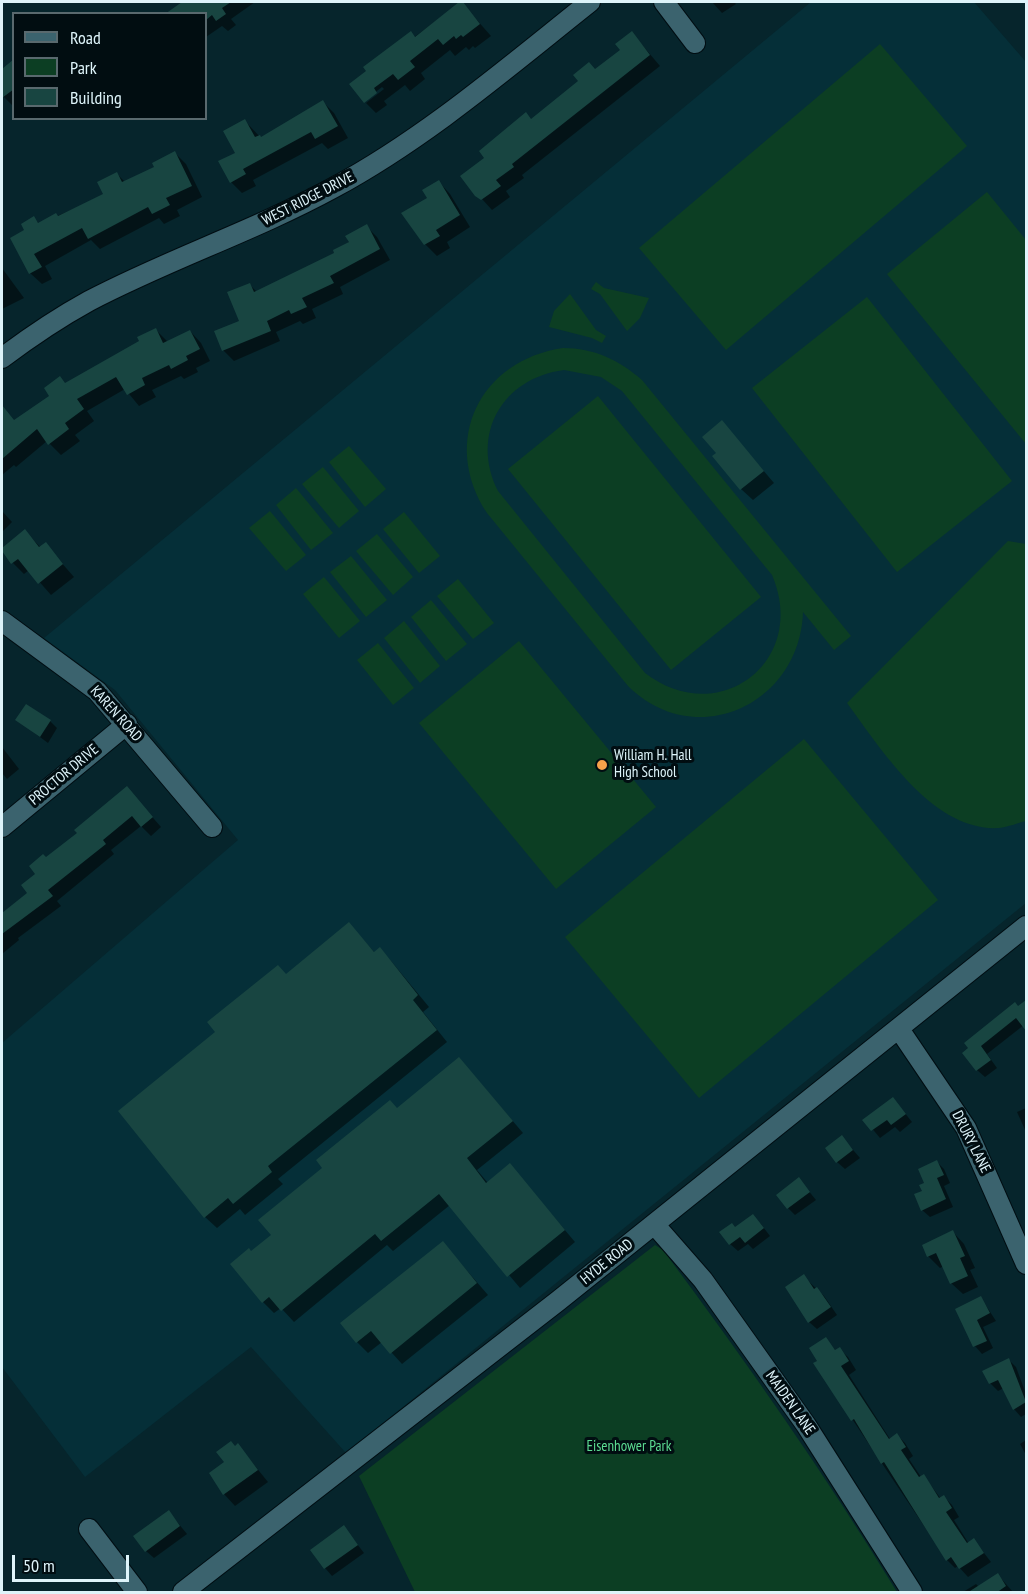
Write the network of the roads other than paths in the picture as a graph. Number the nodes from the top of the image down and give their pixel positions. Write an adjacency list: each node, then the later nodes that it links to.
1 (590, 2): 4 (street, WEST RIDGE DRIVE)
2 (664, 2): 3 (street)
3 (695, 43)
4 (2, 358)
5 (2, 621): 6 (street, KAREN ROAD)
6 (127, 724): 7 (street, PROCTOR DRIVE); 8 (street, KAREN ROAD)
7 (2, 827)
8 (212, 827)
9 (1026, 926): 10 (street, HYDE ROAD)
10 (899, 1029): 11 (street, HYDE ROAD); 12 (street, DRURY LANE)
11 (654, 1224): 15 (street, HYDE ROAD); 16 (street, MAIDEN LANE)
12 (1026, 1264)
13 (88, 1529): 14 (street)
14 (136, 1593)
15 (183, 1593)
16 (912, 1593)

